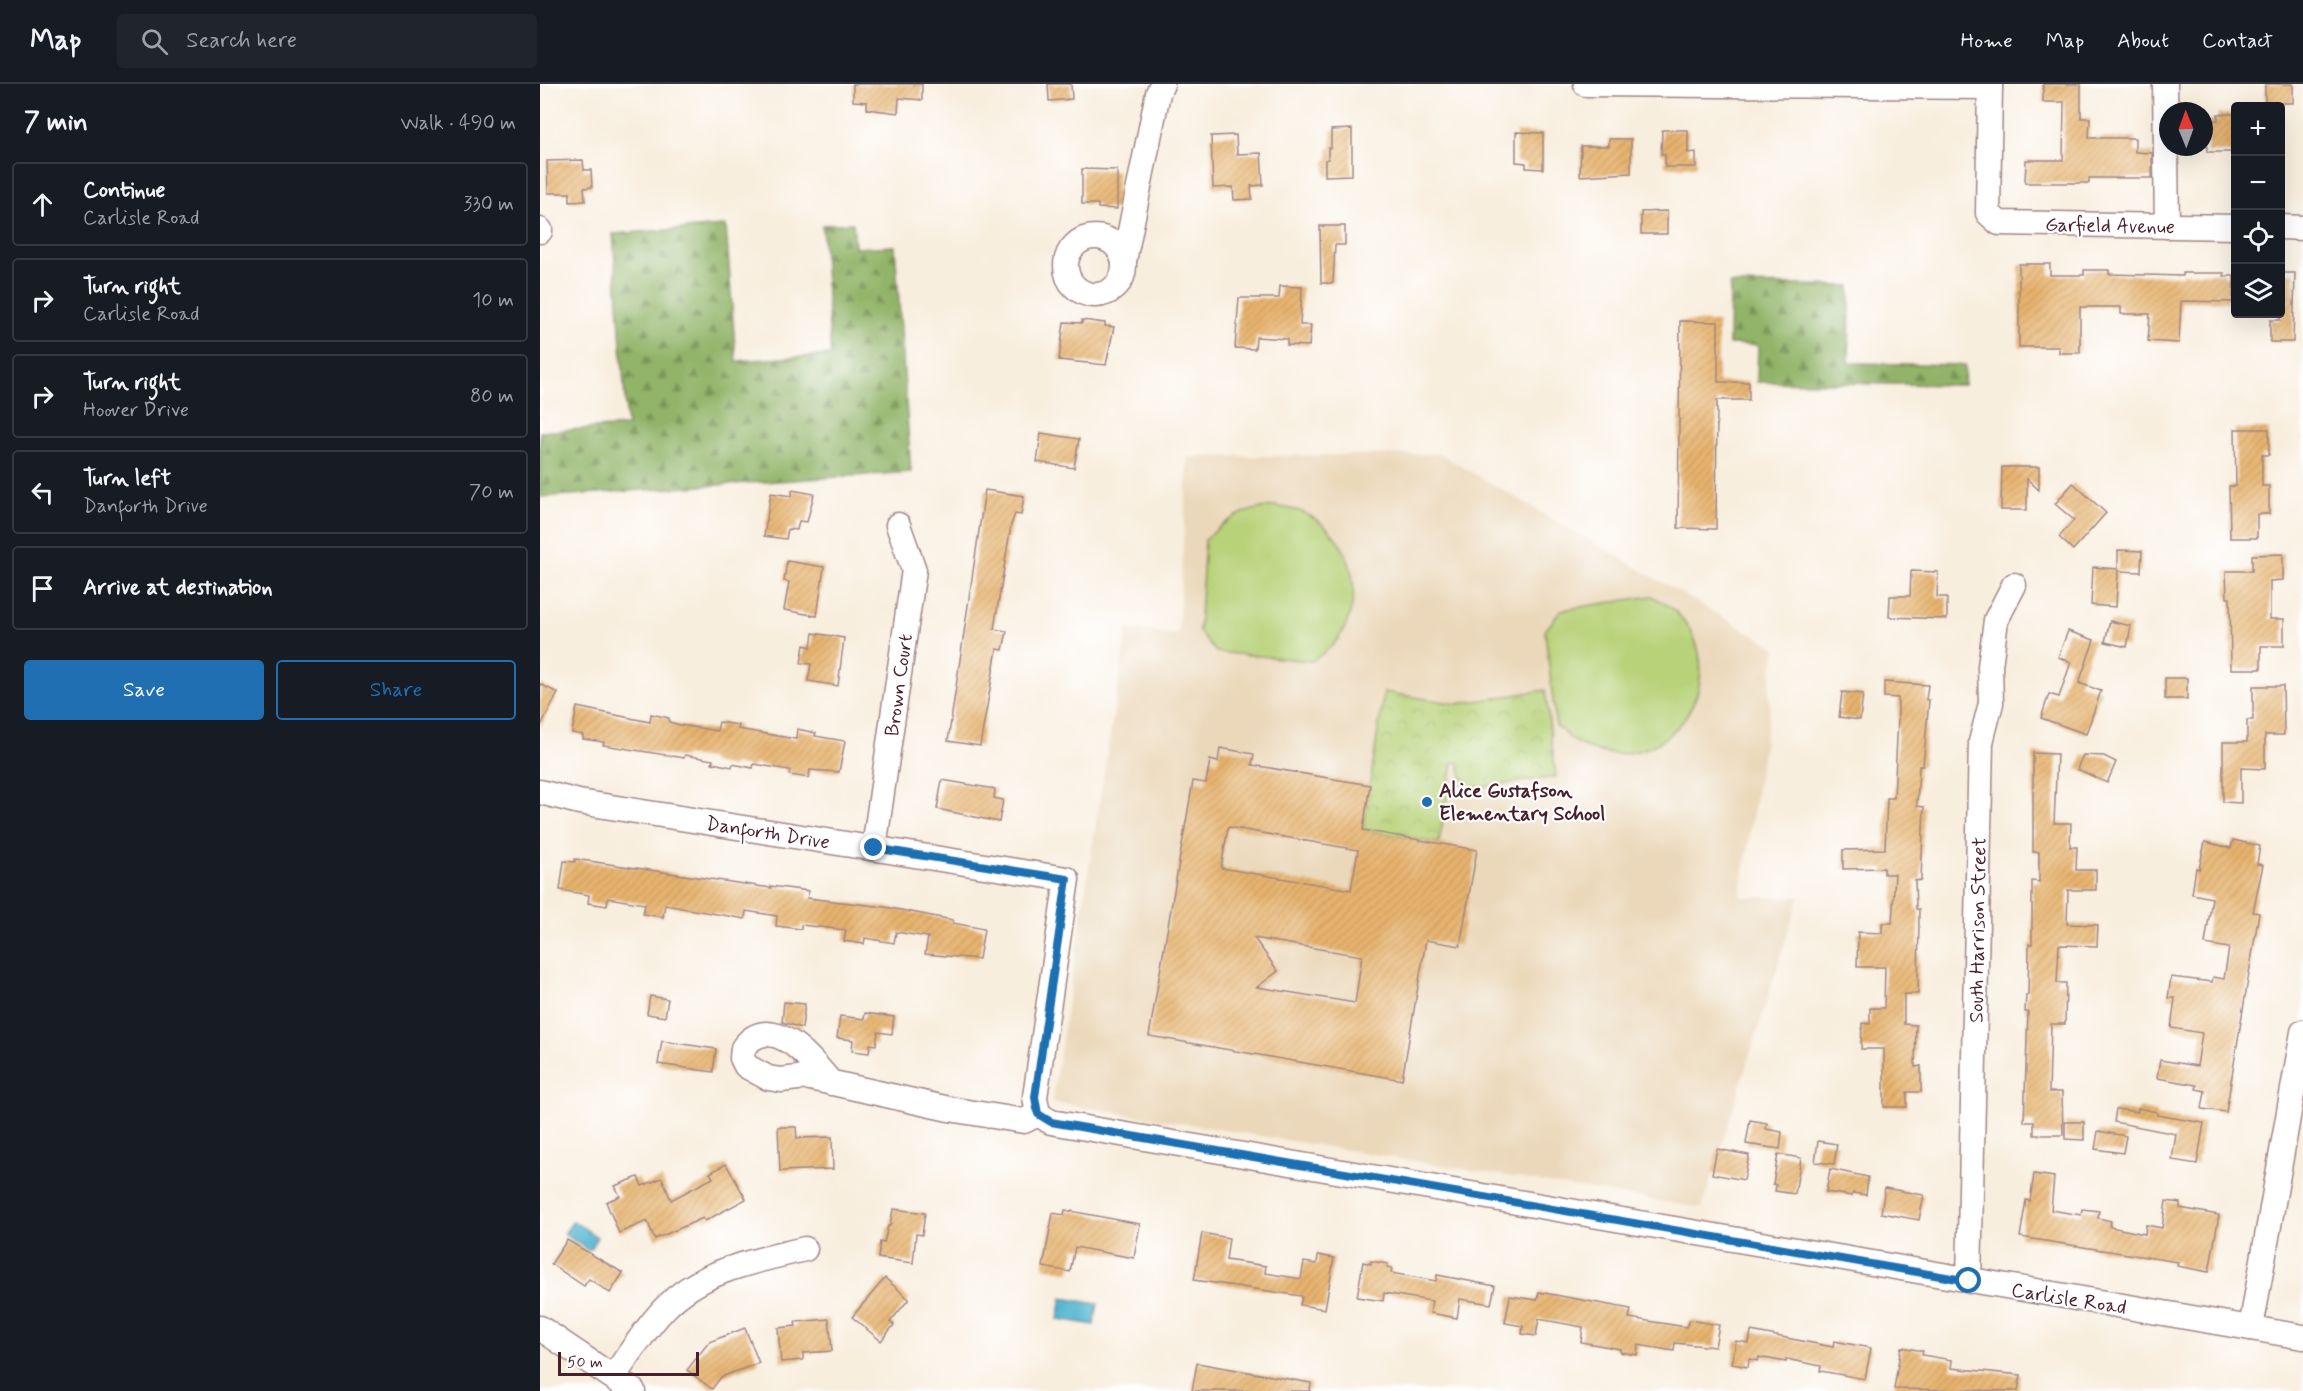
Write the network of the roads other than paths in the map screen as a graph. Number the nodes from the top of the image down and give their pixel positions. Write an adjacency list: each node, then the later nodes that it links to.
1 (1162, 84): 9 (street)
2 (1586, 84): 4 (street)
3 (2165, 84): 5 (street)
4 (1990, 85): 5 (street, Garfield Avenue)
5 (2167, 226): 6 (street, Garfield Avenue)
6 (2231, 227)
7 (2285, 227): 8 (street)
8 (2303, 228)
9 (1124, 261)
10 (898, 525): 13 (street, Brown Court)
11 (2014, 585): 18 (street, South Harrison Street)
12 (540, 792): 13 (street, Danforth Drive)
13 (874, 848): 16 (street, Danforth Drive)
14 (2303, 1032): 20 (street)
15 (831, 1083): 16 (street)
16 (1036, 1106): 18 (street, Carlisle Road)
17 (805, 1249): 22 (street)
18 (1969, 1281): 20 (street, Carlisle Road)
19 (540, 1328): 22 (street)
20 (2251, 1328): 21 (street, Carlisle Road)
21 (2303, 1337)
22 (613, 1377): 23 (street)
23 (633, 1391)

